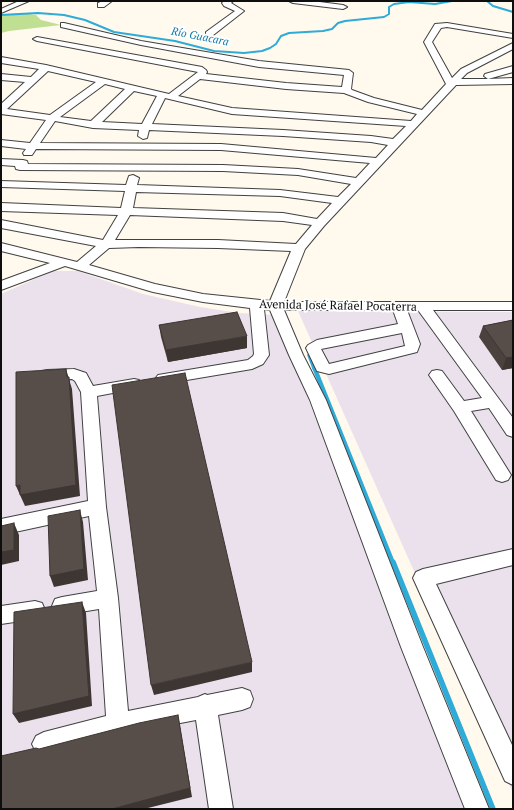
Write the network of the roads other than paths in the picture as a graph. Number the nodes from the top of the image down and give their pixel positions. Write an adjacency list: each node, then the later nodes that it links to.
1 (25, 1): 5 (street)
2 (229, 1): 7 (street)
3 (293, 1): 4 (street)
4 (343, 7)
5 (2, 11)
6 (64, 25): 10 (street)
7 (209, 34)
8 (513, 36): 22 (street)
9 (37, 38): 12 (street)
10 (151, 45): 12 (street); 24 (street)
11 (513, 46): 22 (street)
12 (133, 57): 16 (street)
13 (2, 61): 14 (street)
14 (46, 68): 18 (street); 19 (street)
15 (513, 69): 21 (street)
16 (200, 76): 24 (street); 27 (street)
17 (1, 77): 18 (street)
18 (33, 80): 26 (street)
19 (104, 81): 23 (street); 30 (street)
20 (513, 81): 21 (street)
21 (468, 82): 22 (street)
22 (452, 83): 29 (street)
23 (133, 87): 27 (street); 32 (street)
24 (346, 90): 29 (street)
25 (7, 92): 26 (street)
26 (19, 93): 28 (street)
27 (168, 95): 31 (street); 33 (street)
28 (2, 108): 30 (street)
29 (424, 113): 31 (street)
30 (52, 118): 32 (street); 36 (street)
31 (414, 124): 35 (street)
32 (93, 125): 33 (street)
33 (145, 127): 35 (street); 37 (street)
34 (1, 143): 36 (street)
35 (396, 143): 38 (street)
36 (32, 146): 37 (street); 40 (street)
37 (140, 147): 38 (street); 41 (street)
38 (379, 161): 42 (street)
39 (1, 162): 40 (street)
40 (21, 165): 41 (street); 43 (street)
41 (135, 168): 42 (street); 44 (street)
42 (359, 182): 45 (street)
43 (6, 184): 44 (street); 46 (street)
44 (130, 188): 45 (street); 48 (street)
45 (340, 201): 49 (street)
46 (1, 203)
47 (1, 207): 48 (street)
48 (126, 212): 49 (street); 51 (street)
49 (320, 223): 53 (street)
50 (1, 224): 51 (street)
51 (106, 244): 53 (street); 55 (street)
52 (1, 246): 54 (street, Avenida José Rafael Pocaterra)
53 (299, 248): 57 (street)
54 (64, 262): 55 (street, Avenida José Rafael Pocaterra); 56 (street)
55 (79, 267): 57 (street, Avenida José Rafael Pocaterra)
56 (1, 286)
57 (266, 305): 59 (street, Avenida José Rafael Pocaterra); 64 (street); 80 (street)
58 (513, 306): 60 (street, Avenida José Rafael Pocaterra)
59 (399, 307): 60 (street, Avenida José Rafael Pocaterra); 61 (street)
60 (423, 307): 65 (street)
61 (407, 327): 61 (street)
62 (437, 375): 66 (street)
63 (36, 376): 64 (street)
64 (89, 392): 69 (street)
65 (493, 402): 66 (street); 67 (street)
66 (460, 407): 68 (street)
67 (513, 431)
68 (502, 475)
69 (97, 507): 70 (street); 72 (street)
70 (1, 527)
71 (513, 557): 78 (street)
72 (108, 598): 73 (street); 76 (street)
73 (3, 615)
74 (242, 698): 75 (street)
75 (205, 705): 76 (street); 79 (street)
76 (118, 724): 77 (street)
77 (44, 744)
78 (513, 773)
79 (221, 809)
80 (477, 809)

